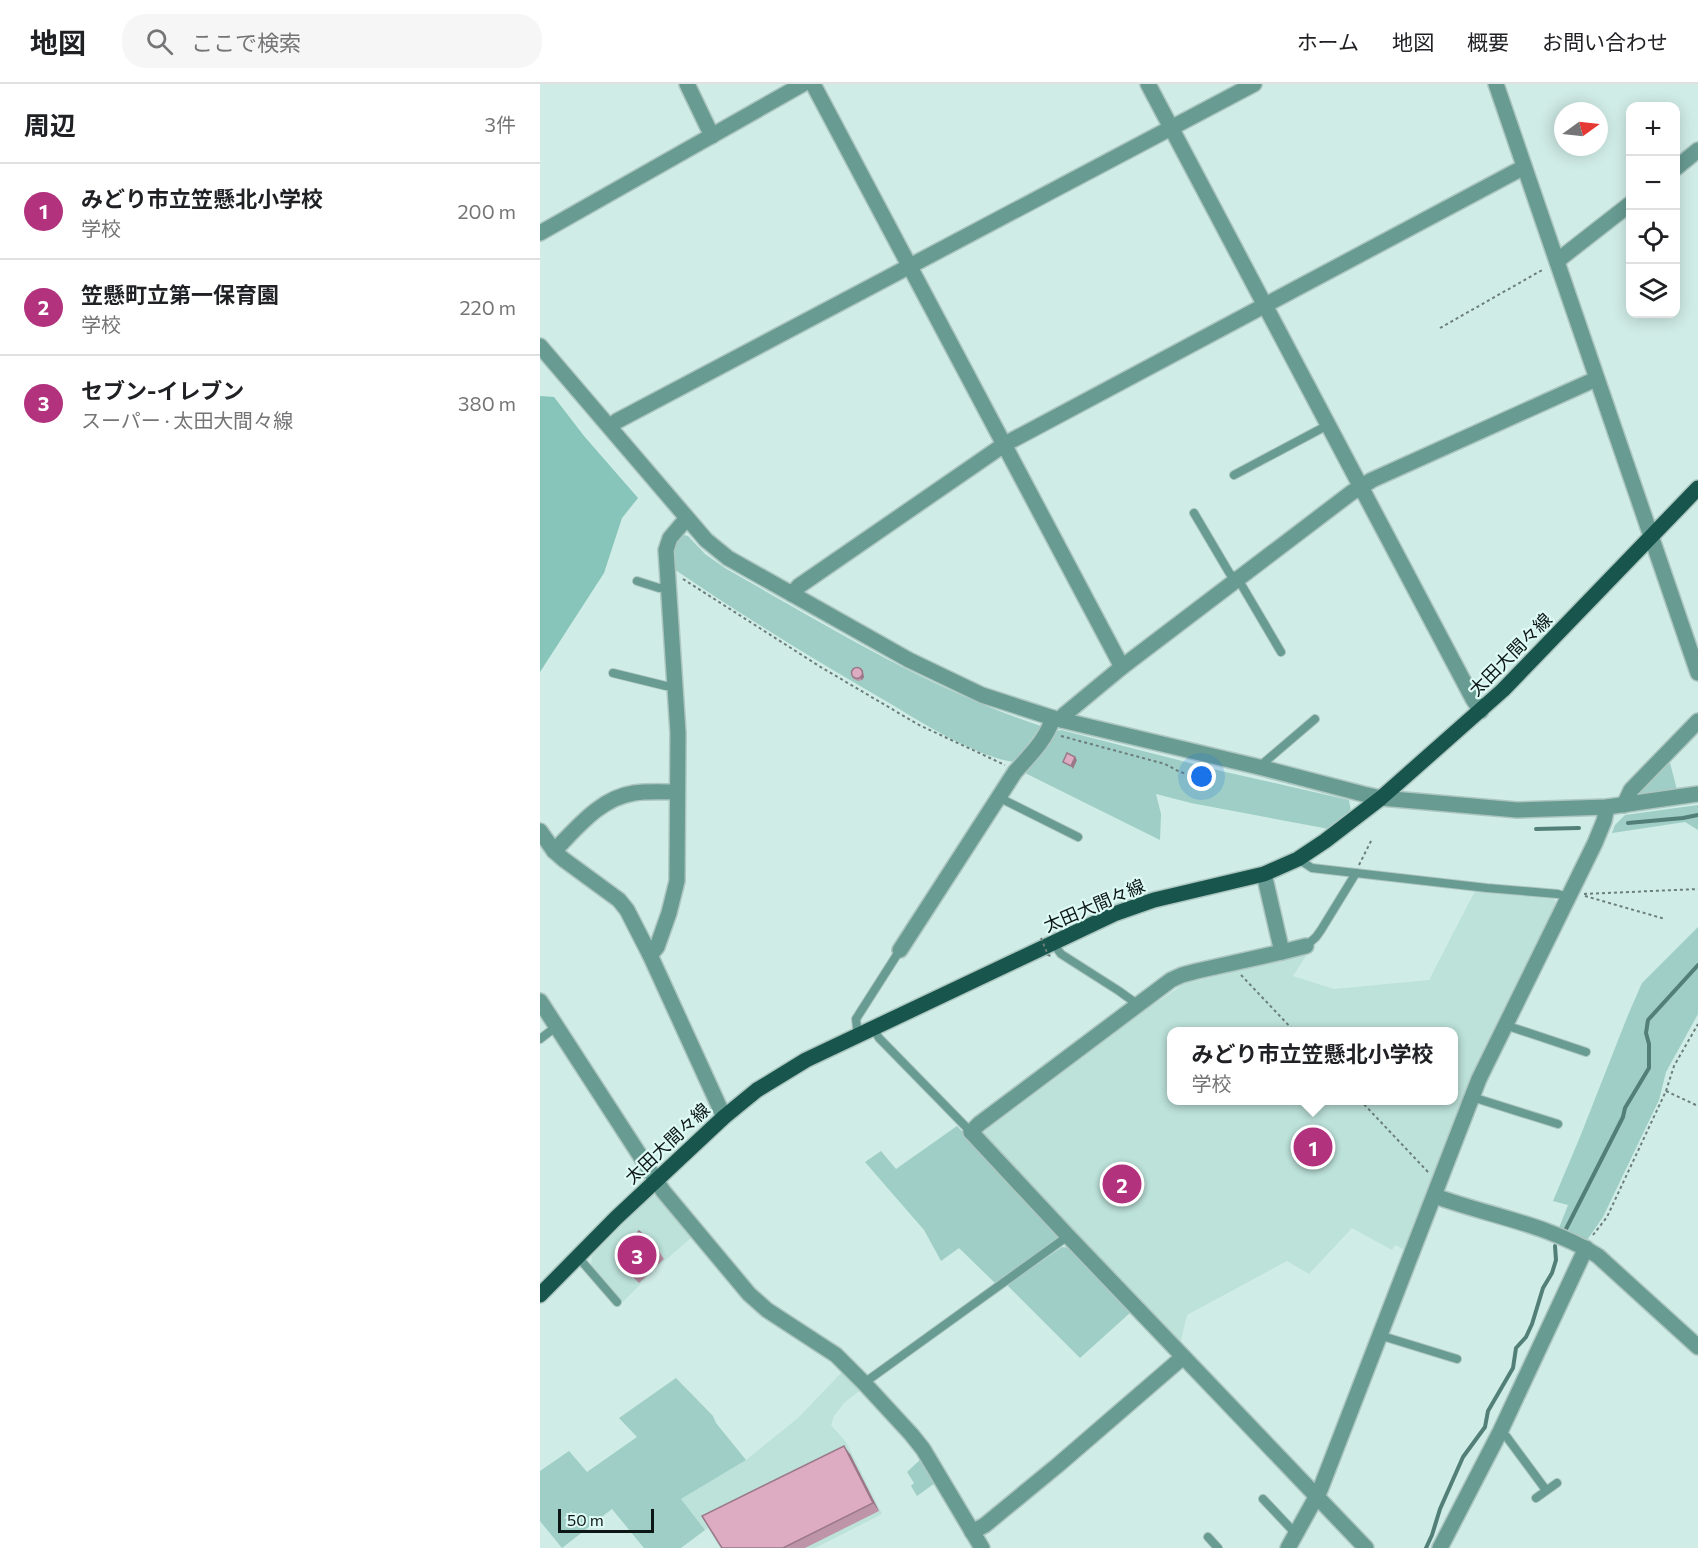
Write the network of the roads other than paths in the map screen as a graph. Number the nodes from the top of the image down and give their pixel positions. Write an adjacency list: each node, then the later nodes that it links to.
1 (687, 84): 8 (street)
2 (803, 84): 8 (street)
3 (813, 84): 15 (street)
4 (1148, 84): 7 (street)
5 (1254, 84): 7 (street)
6 (1497, 84): 11 (street)
7 (1171, 127): 15 (street); 16 (street)
8 (712, 136): 13 (street)
9 (1698, 150): 10 (street)
10 (1680, 165)
11 (1524, 167): 14 (street); 16 (street)
12 (1626, 207): 14 (street)
13 (540, 233)
14 (1557, 261): 18 (street)
15 (910, 265): 20 (street); 21 (street)
16 (1265, 305): 19 (street); 21 (street)
17 (540, 346): 20 (street)
18 (1596, 379): 23 (street); 27 (street)
19 (1328, 425): 22 (lane); 23 (street)
20 (610, 427): 26 (street)
21 (1005, 444): 31 (street); 33 (street)
22 (1234, 475)
23 (1361, 487): 28 (street); 37 (street)
24 (1698, 488): 27 (main road, 太田大間々線)
25 (1194, 513): 28 (lane)
26 (687, 518): 30 (street); 31 (street)
27 (1651, 536): 35 (street); 37 (main road, 太田大間々線)
28 (1238, 579): 32 (lane); 33 (street)
29 (636, 581): 30 (lane)
30 (668, 582): 36 (street)
31 (792, 594): 40 (street)
32 (1281, 652)
33 (1122, 666): 40 (street)
34 (612, 673): 36 (lane)
35 (1698, 673)
36 (675, 686): 42 (street)
37 (1481, 711): 45 (main road, 太田大間々線)
38 (1315, 719): 41 (lane)
39 (1698, 721): 46 (street)
40 (1057, 723): 41 (street); 44 (street)
41 (1259, 767): 45 (street)
42 (676, 792): 50 (street); 59 (street)
43 (1698, 794): 46 (street)
44 (998, 797): 49 (lane); 57 (street)
45 (1381, 798): 47 (street); 51 (main road, 太田大間々線)
46 (1624, 805): 47 (street)
47 (1607, 807): 54 (street)
48 (540, 831): 50 (street)
49 (1078, 837)
50 (554, 851): 59 (street)
51 (1298, 859): 52 (lane); 53 (main road, 太田大間々線)
52 (1356, 873): 54 (lane); 56 (lane)
53 (1264, 874): 55 (main road, 太田大間々線); 58 (street)
54 (1574, 894): 62 (street)
55 (1048, 946): 61 (lane); 64 (main road, 太田大間々線)
56 (1306, 946): 58 (street)
57 (900, 950): 64 (lane)
58 (1282, 952): 61 (street)
59 (650, 955): 68 (street)
60 (540, 1001): 63 (street)
61 (1137, 1004): 70 (street)
62 (1505, 1025): 66 (lane); 67 (street)
63 (557, 1026): 65 (lane); 71 (street)
64 (866, 1031): 68 (main road, 太田大間々線); 70 (lane)
65 (540, 1039)
66 (1586, 1052)
67 (1472, 1097): 69 (lane); 72 (street)
68 (724, 1117): 71 (main road, 太田大間々線)
69 (1558, 1124)
70 (971, 1132): 73 (street)
71 (656, 1181): 75 (main road, 太田大間々線); 82 (street)
72 (1435, 1196): 74 (street); 78 (street)
73 (1068, 1236): 80 (street); 82 (lane)
74 (1586, 1248): 79 (street); 83 (street)
75 (578, 1257): 76 (main road, 太田大間々線); 77 (lane)
76 (540, 1295)
77 (617, 1302)
78 (1379, 1335): 81 (lane); 86 (street)
79 (1698, 1347)
80 (1183, 1357): 86 (street); 89 (street)
81 (1457, 1359)
82 (864, 1383): 89 (street)
83 (1500, 1432): 85 (lane); 96 (street)
84 (1557, 1483): 85 (lane)
85 (1546, 1490): 87 (lane)
86 (1317, 1497): 90 (street); 95 (street)
87 (1536, 1498)
88 (1263, 1499): 90 (lane)
89 (972, 1532): 92 (street)
90 (1296, 1534): 94 (street)
91 (1208, 1537): 93 (lane)
92 (982, 1548)
93 (1218, 1548)
94 (1288, 1548)
95 (1366, 1548)
96 (1440, 1548)

